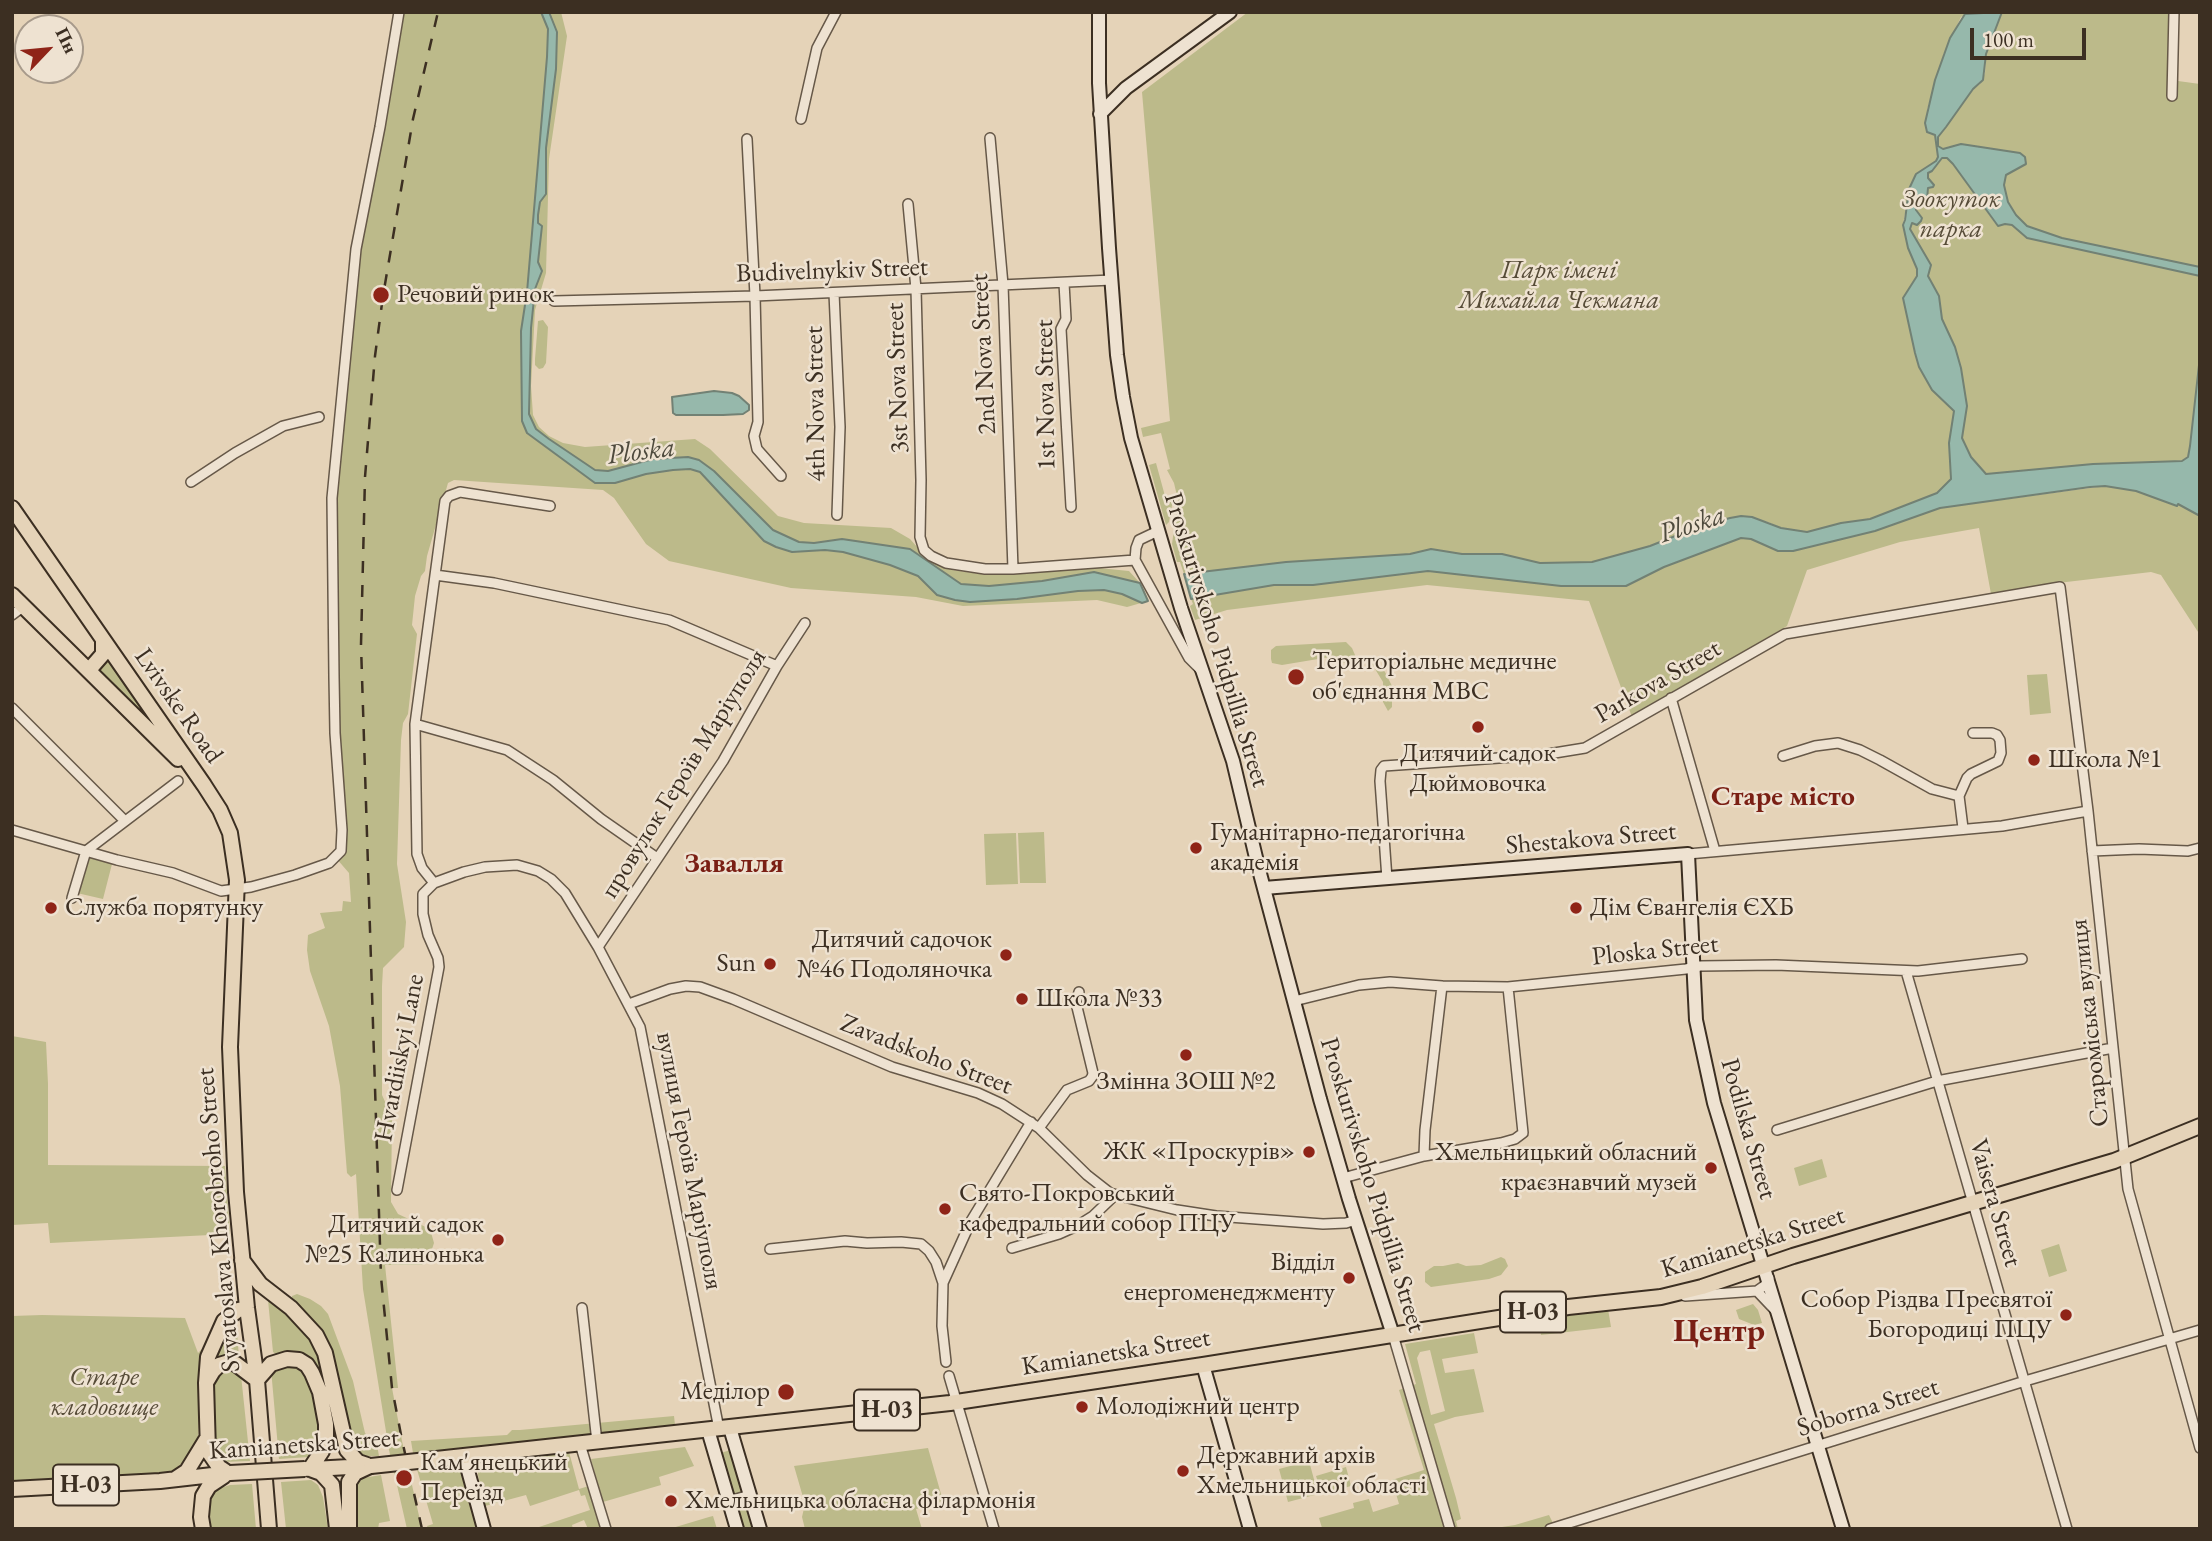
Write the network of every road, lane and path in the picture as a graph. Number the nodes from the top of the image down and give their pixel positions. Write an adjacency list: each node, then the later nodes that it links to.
1 (399, 12): 59 (street)
2 (836, 12): 8 (street)
3 (1100, 12): 7 (street, Proskurivskoho Pidpillia Street)
4 (1230, 12): 7 (street)
5 (2174, 12): 6 (street)
6 (2172, 96)
7 (1100, 114): 12 (street, Proskurivskoho Pidpillia Street)
8 (801, 119)
9 (990, 138): 14 (street, 2nd Nova Street)
10 (747, 139): 17 (street, 4th Nova Street)
11 (908, 204): 15 (street, 3st Nova Street)
12 (1112, 280): 13 (street, Budivelnykiv Street); 26 (street, Proskurivskoho Pidpillia Street)
13 (1064, 283): 14 (street, Budivelnykiv Street); 23 (street, 1st Nova Street)
14 (1003, 285): 15 (street, Budivelnykiv Street); 28 (street, 2nd Nova Street)
15 (916, 289): 16 (street, Budivelnykiv Street); 28 (street, 3st Nova Street)
16 (834, 293): 17 (street, Budivelnykiv Street); 25 (street, 4th Nova Street)
17 (755, 296): 18 (street, Budivelnykiv Street); 20 (street, 4th Nova Street)
18 (554, 301)
19 (319, 417): 21 (street)
20 (781, 477)
21 (191, 482)
22 (550, 506): 29 (street)
23 (1071, 507)
24 (12, 508): 34 (main road, Lvivske Road)
25 (837, 515)
26 (1158, 531): 27 (street); 37 (street, Proskurivskoho Pidpillia Street)
27 (1135, 560): 28 (street); 37 (street)
28 (1013, 569)
29 (435, 575): 35 (street); 40 (street)
30 (2060, 587): 38 (street, Parkova Street); 46 (street, Староміська вулиця)
31 (12, 595): 32 (main road, Lvivske Road)
32 (18, 611): 36 (main road, Lvivske Road)
33 (805, 623): 35 (street, провулок Героїв Маріуполя)
34 (103, 640): 36 (main road); 44 (main road, Lvivske Road)
35 (777, 666): 55 (street, провулок Героїв Маріуполя)
36 (89, 670): 44 (main road, Lvivske Road)
37 (1204, 674): 58 (street, Proskurivskoho Pidpillia Street)
38 (1671, 698): 51 (street); 56 (street, Parkova Street)
39 (12, 708): 47 (street)
40 (415, 724): 55 (street); 57 (street)
41 (1973, 733): 45 (street)
42 (1783, 756): 45 (street)
43 (178, 781): 47 (street)
44 (204, 785): 59 (main road, Svyatoslava Khorobroho Street)
45 (1959, 796): 48 (street)
46 (2088, 811): 48 (street, Shestakova Street); 52 (street, Староміська вулиця)
47 (124, 820): 53 (street)
48 (1963, 828): 51 (street, Shestakova Street)
49 (12, 830): 53 (street)
50 (2200, 848): 52 (street)
51 (1714, 851): 54 (street, Shestakova Street)
52 (2092, 851): 71 (street, Староміська вулиця)
53 (86, 852): 59 (street); 61 (street)
54 (1688, 854): 56 (street, Shestakova Street); 64 (street, Podilska Street)
55 (657, 859): 62 (street, провулок Героїв Маріуполя)
56 (1387, 879): 58 (street, Shestakova Street)
57 (434, 883): 60 (street, вулиця Героїв Маріуполя); 62 (street, вулиця Героїв Маріуполя)
58 (1264, 888): 69 (street, Proskurivskoho Pidpillia Street)
59 (237, 889): 86 (main road, Svyatoslava Khorobroho Street)
60 (423, 894): 79 (street, Hvardiiskyi Lane)
61 (72, 898)
62 (598, 947): 70 (street, вулиця Героїв Маріуполя)
63 (2022, 959): 65 (street, Ploska Street)
64 (1693, 967): 65 (street, Ploska Street); 67 (street, Ploska Street); 87 (street, Podilska Street)
65 (1906, 971): 72 (street, Vaisera Street)
66 (1442, 986): 67 (street, Ploska Street); 69 (street, Ploska Street); 76 (street)
67 (1508, 987): 76 (street)
68 (1079, 992): 73 (street)
69 (1294, 1000): 78 (street, Proskurivskoho Pidpillia Street)
70 (629, 1004): 73 (street, Zavadskoho Street); 105 (street, вулиця Героїв Маріуполя)
71 (2113, 1048): 72 (street); 77 (street, Староміська вулиця)
72 (1937, 1081): 75 (street); 81 (street, Vaisera Street)
73 (1035, 1125): 80 (street, Zavadskoho Street); 89 (street)
74 (2200, 1126): 77 (main road, Kamianetska Street)
75 (1777, 1130)
76 (1424, 1156): 78 (street)
77 (2125, 1157): 81 (main road, Kamianetska Street); 97 (street, Староміська вулиця)
78 (1343, 1178): 82 (street, Proskurivskoho Pidpillia Street)
79 (397, 1190)
80 (1115, 1195): 82 (street, Zavadskoho Street); 83 (street)
81 (1972, 1203): 85 (main road, Kamianetska Street); 102 (street, Vaisera Street)
82 (1356, 1220): 96 (street, Proskurivskoho Pidpillia Street)
83 (1012, 1248)
84 (770, 1249): 89 (street)
85 (1784, 1259): 87 (main road, Kamianetska Street); 88 (street)
86 (242, 1260): 92 (main road, Svyatoslava Khorobroho Street); 112 (main road)
87 (1764, 1265): 88 (street, Podilska Street); 91 (main road, Kamianetska Street / Н-03)
88 (1769, 1281): 90 (street); 94 (street, Podilska Street)
89 (943, 1283): 98 (street)
90 (1757, 1291): 91 (street); 94 (street)
91 (1661, 1297): 96 (main road, Kamianetska Street / Н-03)
92 (247, 1308): 101 (main road, Svyatoslava Khorobroho Street); 103 (main road)
93 (582, 1308): 107 (street)
94 (1780, 1321): 109 (street, Podilska Street)
95 (2200, 1330): 97 (street, Soborna Street)
96 (1393, 1335): 99 (main road, Kamianetska Street / Н-03); 131 (street, Proskurivskoho Pidpillia Street)
97 (2169, 1338): 102 (street, Soborna Street); 110 (street, Староміська вулиця)
98 (947, 1362)
99 (1203, 1365): 104 (main road, Kamianetska Street / Н-03); 130 (street)
100 (949, 1377): 104 (street)
101 (257, 1380): 103 (main road); 113 (main road); 117 (main road, Svyatoslava Khorobroho Street)
102 (2025, 1381): 109 (street, Soborna Street); 134 (street, Vaisera Street)
103 (206, 1382): 106 (main road)
104 (957, 1402): 105 (main road, Kamianetska Street / Н-03); 129 (street)
105 (719, 1429): 107 (main road, Kamianetska Street / Н-03); 118 (street, вулиця Героїв Маріуполя); 119 (street, вулиця Героїв Маріуполя)
106 (206, 1440): 114 (main road); 115 (main road)
107 (597, 1442): 108 (main road, Kamianetska Street / Н-03)
108 (580, 1444): 111 (main road, Kamianetska Street / Н-03); 126 (street)
109 (1819, 1446): 132 (street, Soborna Street); 133 (street, Podilska Street)
110 (2200, 1448)
111 (464, 1456): 112 (main road, Kamianetska Street / Н-03, bridge); 125 (street)
112 (371, 1466): 113 (main road, Kamianetska Street / Н-03); 124 (main road)
113 (308, 1469): 114 (main road, Kamianetska Street / Н-03, bridge); 123 (main road)
114 (229, 1473): 115 (main road, Kamianetska Street / Н-03); 120 (main road)
115 (174, 1480): 116 (main road, Kamianetska Street / Н-03)
116 (12, 1489)
117 (266, 1490): 121 (main road, Svyatoslava Khorobroho Street); 122 (main road, Svyatoslava Khorobroho Street)
118 (750, 1495): 119 (street); 128 (street, вулиця Героїв Маріуполя)
119 (729, 1501): 127 (street, вулиця Героїв Маріуполя)
120 (203, 1529)
121 (269, 1529)
122 (275, 1529)
123 (337, 1529)
124 (348, 1529)
125 (484, 1529)
126 (606, 1529)
127 (737, 1529)
128 (760, 1529)
129 (994, 1529)
130 (1250, 1529)
131 (1450, 1529)
132 (1550, 1529)
133 (1843, 1529)
134 (2067, 1529)

